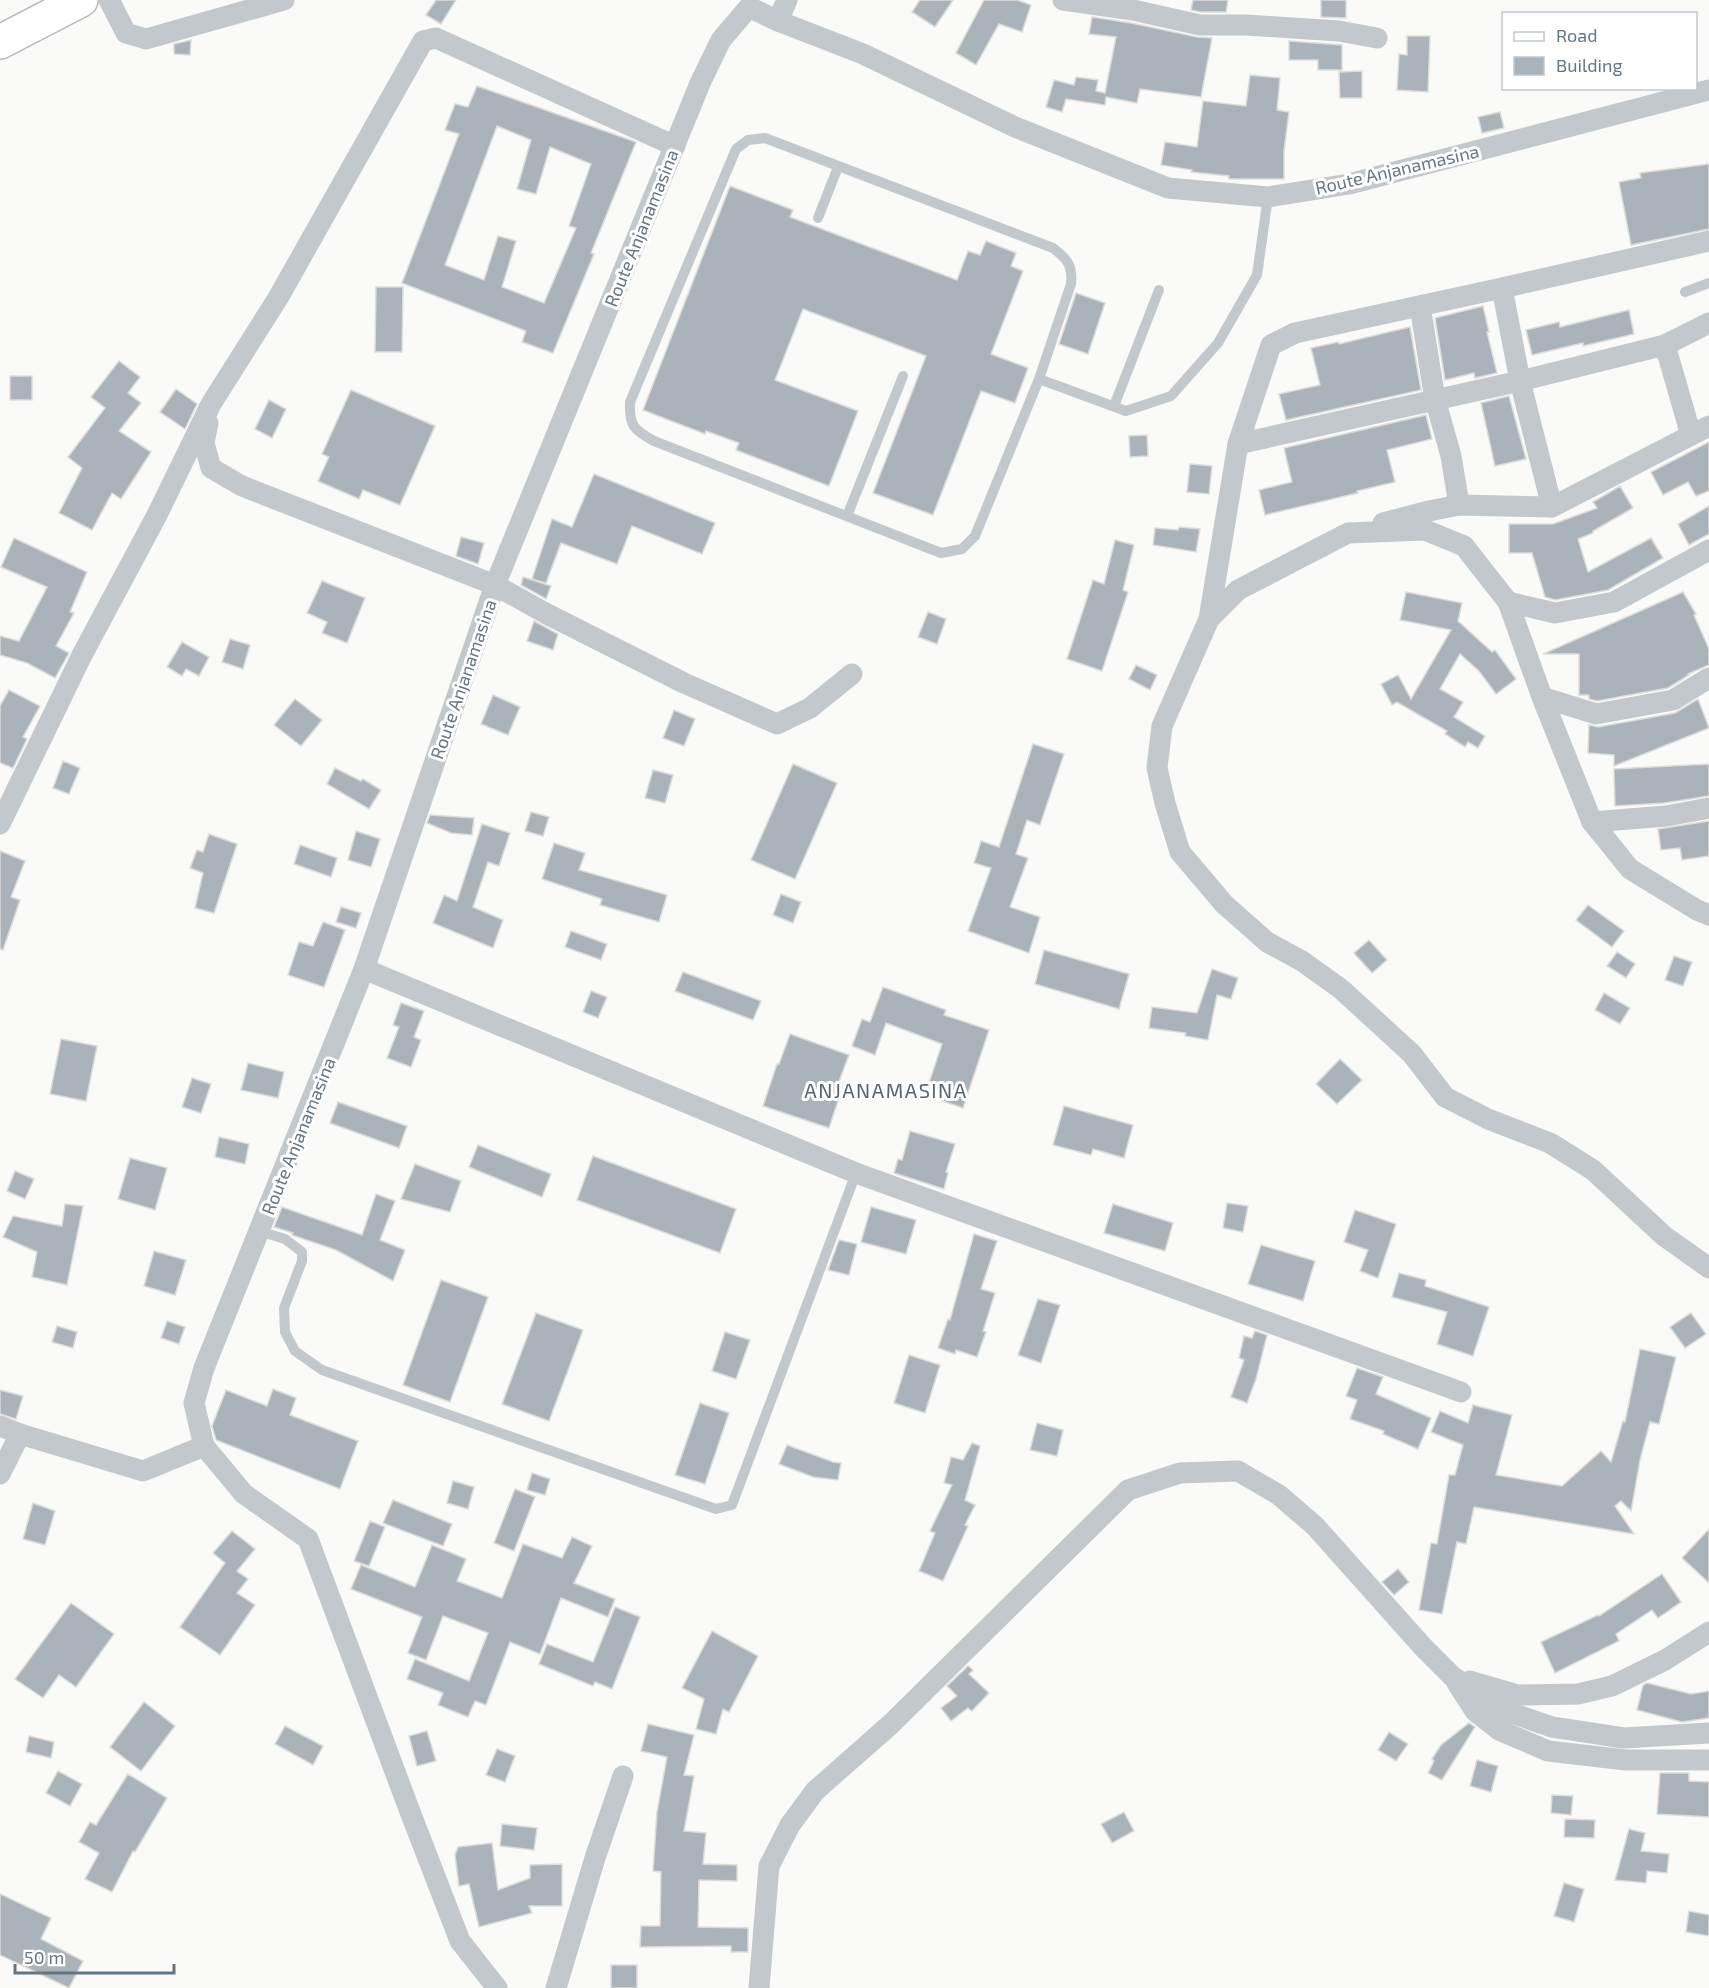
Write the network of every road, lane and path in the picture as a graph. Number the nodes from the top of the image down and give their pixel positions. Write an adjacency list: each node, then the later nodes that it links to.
1 (81, 0): 8 (main road)
2 (109, 0): 3 (street)
3 (284, 0)
4 (787, 0): 6 (street)
5 (1063, 0): 7 (street)
6 (778, 21): 10 (street, Route Anjanamasina); 12 (street, Route Anjanamasina)
7 (1377, 38)
8 (0, 42)
9 (1709, 90): 12 (street, Route Anjanamasina)
10 (675, 146): 26 (street); 35 (street, Route Anjanamasina)
11 (838, 166): 13 (lane); 23 (lane); 32 (lane)
12 (1268, 197): 27 (lane)
13 (818, 218)
14 (1709, 241): 16 (street)
15 (1709, 283): 18 (lane)
16 (1502, 288): 19 (street); 24 (street)
17 (1159, 290): 27 (lane)
18 (1685, 292)
19 (1420, 306): 25 (street); 29 (street)
20 (1709, 323): 21 (street)
21 (1665, 345): 24 (street); 28 (street)
22 (903, 376): 32 (lane)
23 (1040, 379): 27 (lane); 32 (lane)
24 (1520, 381): 25 (street); 31 (street)
25 (1435, 399): 29 (street); 30 (street)
26 (211, 404): 35 (street); 43 (street)
27 (1114, 406)
28 (1700, 430): 31 (street)
29 (1238, 444): 37 (street)
30 (1459, 505): 31 (street); 33 (street)
31 (1552, 507)
32 (847, 516)
33 (1348, 533): 36 (street); 37 (street)
34 (1709, 550): 36 (street)
35 (495, 585): 38 (street); 45 (street, Route Anjanamasina)
36 (1508, 602): 40 (street)
37 (1209, 619): 48 (street)
38 (852, 674)
39 (1709, 678): 40 (street)
40 (1542, 698): 42 (street)
41 (1709, 808): 42 (street)
42 (1592, 822): 44 (street)
43 (0, 824)
44 (1709, 915)
45 (364, 969): 46 (street); 47 (street, Route Anjanamasina)
46 (856, 1173): 47 (lane); 49 (street)
47 (259, 1231): 52 (street, Route Anjanamasina)
48 (1709, 1268)
49 (1461, 1392)
50 (0, 1426): 51 (street)
51 (20, 1434): 52 (street); 53 (street)
52 (204, 1446): 59 (street)
53 (0, 1474)
54 (1709, 1632): 55 (street)
55 (1452, 1676): 56 (street); 57 (street); 61 (street)
56 (1709, 1733)
57 (1709, 1760)
58 (623, 1776): 60 (street)
59 (497, 1988)
60 (556, 1988)
61 (759, 1988)

